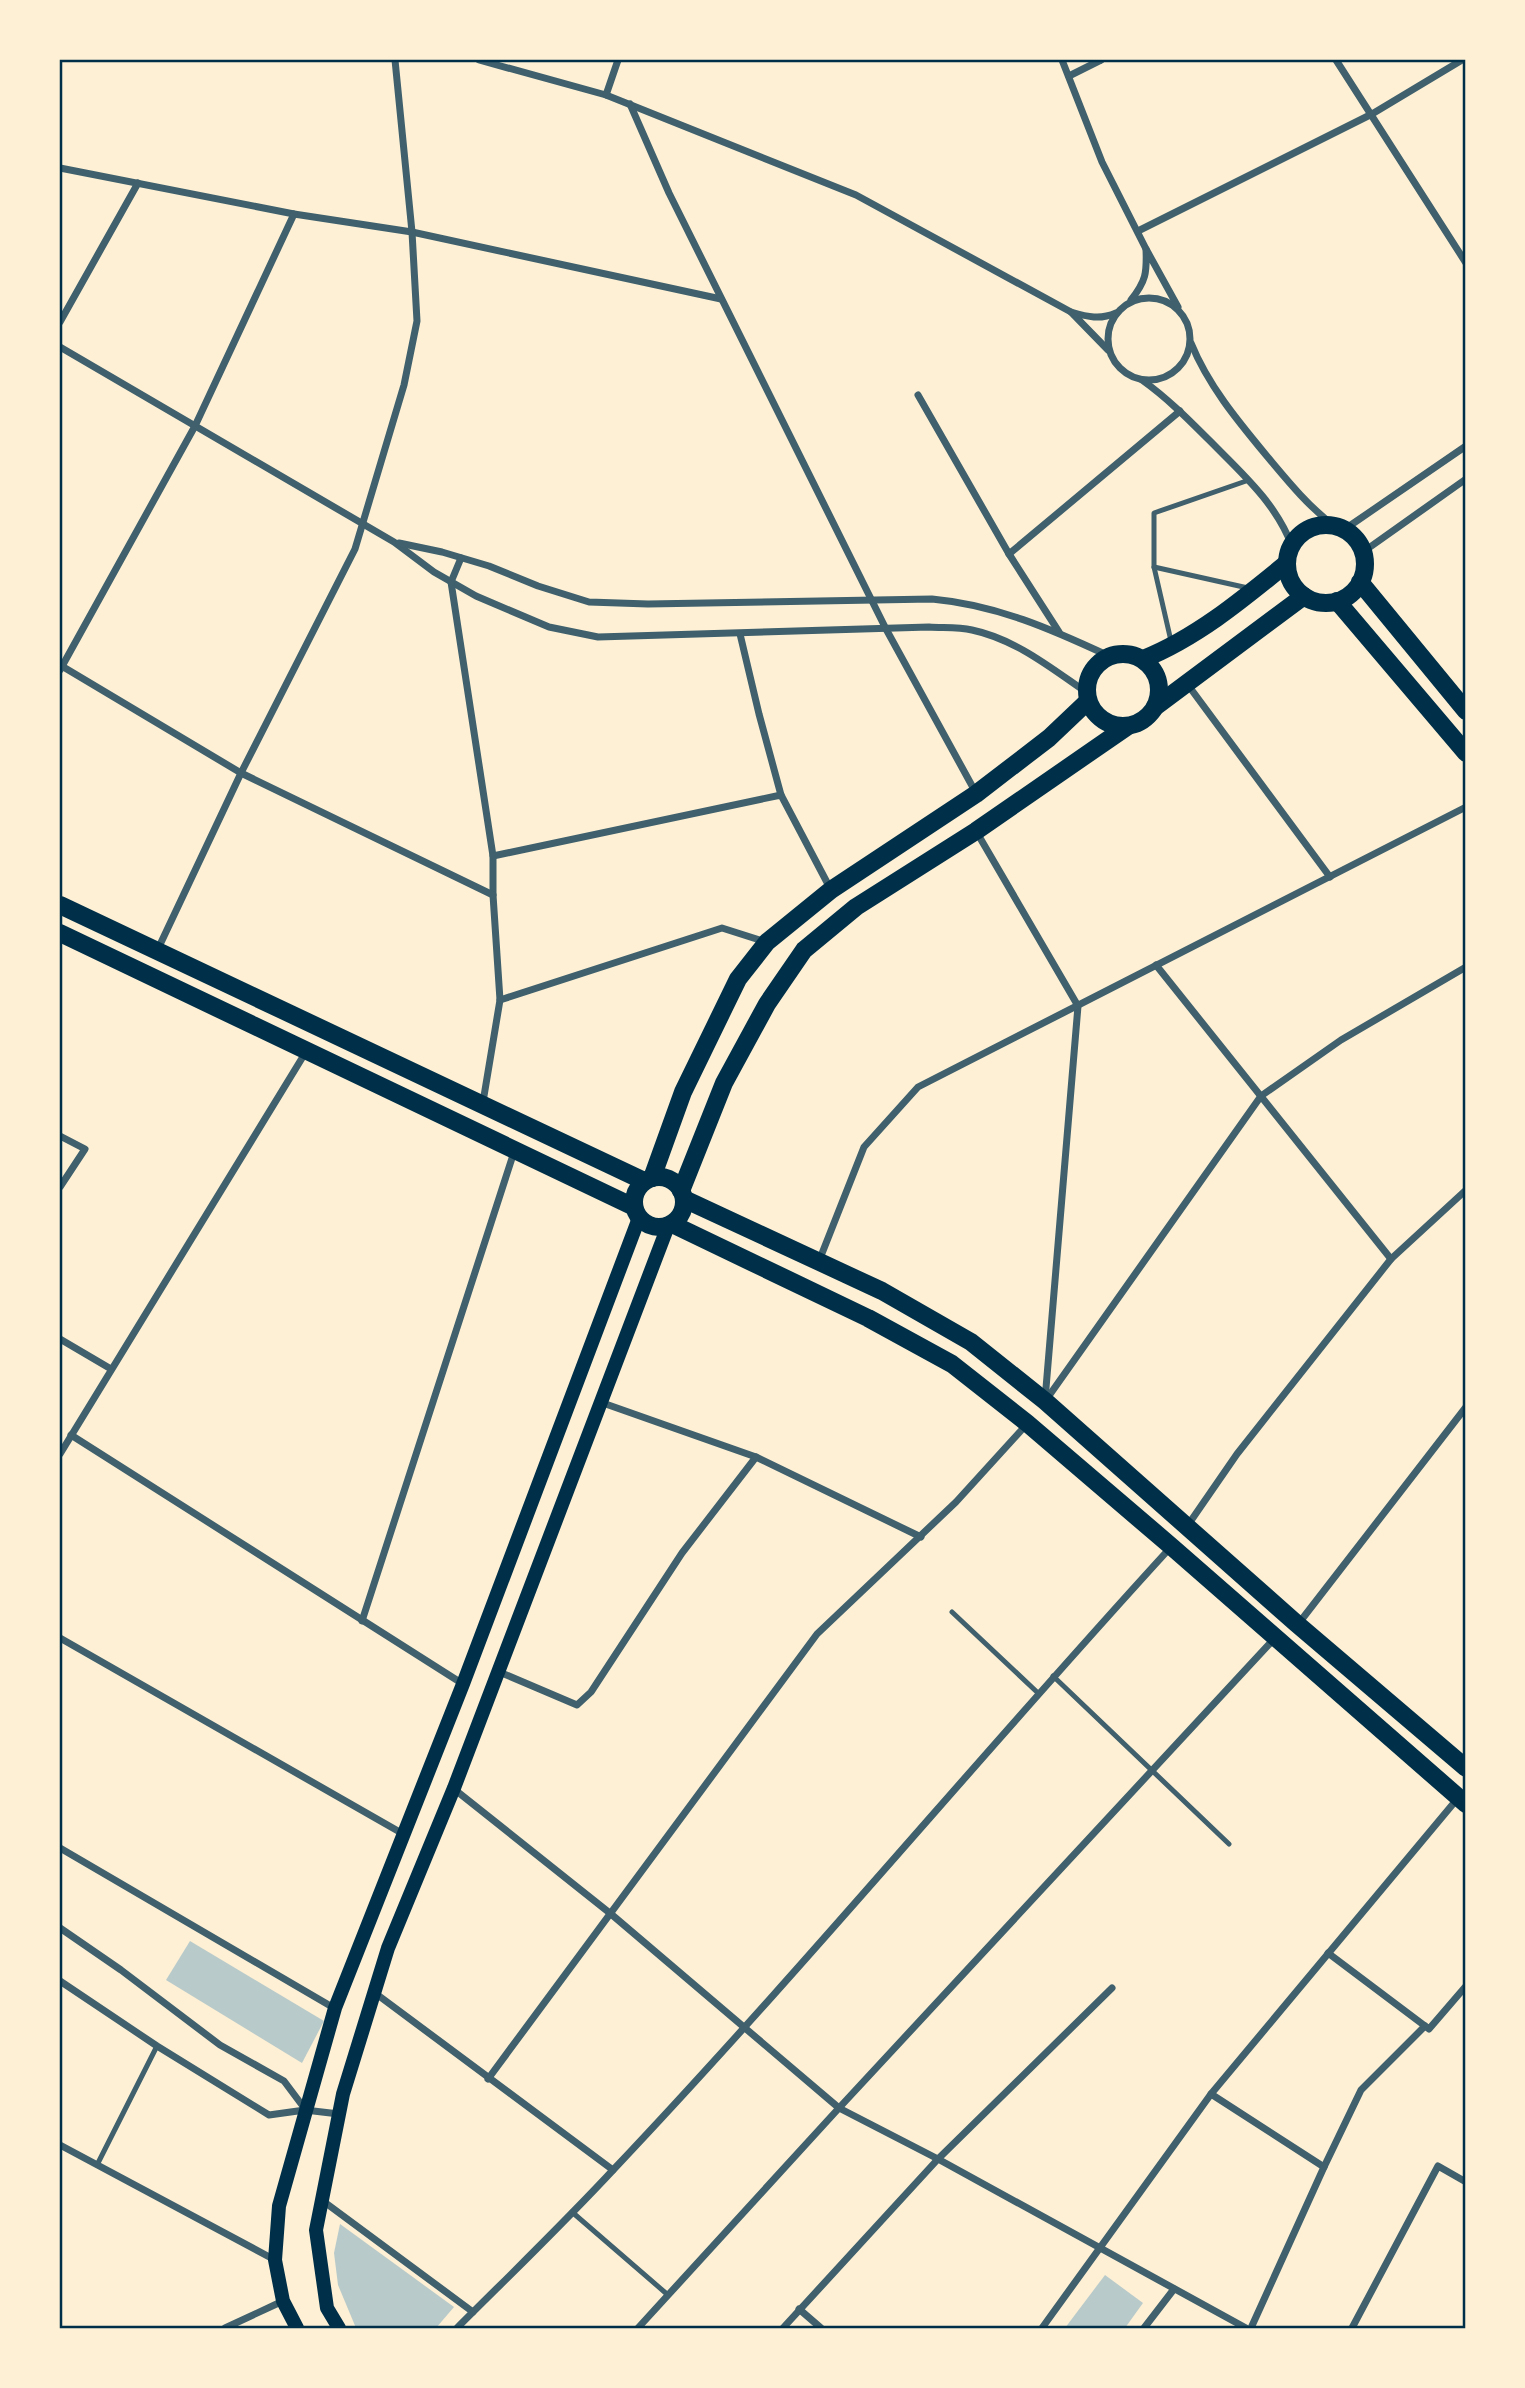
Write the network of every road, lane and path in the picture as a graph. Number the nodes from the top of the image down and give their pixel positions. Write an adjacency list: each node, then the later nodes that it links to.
1 (395, 60): 16 (street)
2 (478, 60): 9 (street)
3 (618, 60): 9 (street)
4 (1062, 60): 8 (street)
5 (1101, 60): 8 (street)
6 (1336, 60): 11 (street)
7 (1462, 60): 11 (street)
8 (1069, 76): 15 (street)
9 (606, 95): 10 (street)
10 (630, 104): 19 (street); 21 (street)
11 (1372, 114): 15 (street); 18 (street)
12 (60, 168): 13 (street)
13 (138, 183): 14 (street); 24 (street)
14 (293, 214): 16 (street); 31 (street)
15 (1138, 231): 17 (street)
16 (412, 232): 19 (street); 35 (street)
17 (1146, 249): 20 (street); 23 (street)
18 (1464, 258)
19 (721, 299): 47 (street)
20 (1129, 302): 22 (street); 23 (street)
21 (1071, 312): 22 (street); 27 (street)
22 (1117, 312): 27 (street)
23 (1182, 314): 25 (street)
24 (60, 322)
25 (1190, 341): 28 (street); 36 (street)
26 (60, 347): 31 (street)
27 (1110, 352): 28 (street)
28 (1141, 379): 30 (street)
29 (918, 395): 39 (street)
30 (1180, 411): 34 (street); 39 (street)
31 (195, 426): 35 (street); 55 (street)
32 (1465, 446): 36 (street)
33 (1465, 479): 38 (street)
34 (1249, 480): 40 (street); 42 (lane)
35 (363, 523): 37 (street); 62 (street)
36 (1339, 527): 38 (main road); 40 (main road)
37 (394, 542): 41 (street); 43 (street)
38 (1363, 552): 44 (main road)
39 (1009, 554): 50 (street)
40 (1289, 554): 45 (main road); 46 (main road)
41 (461, 558): 43 (street); 47 (street)
42 (1154, 567): 45 (lane); 52 (lane)
43 (451, 582): 51 (street); 67 (street)
44 (1360, 582): 48 (main road); 59 (main road)
45 (1255, 589): 52 (main road)
46 (1304, 596): 48 (main road); 56 (main road)
47 (873, 599): 49 (street); 50 (street)
48 (1337, 601): 61 (main road)
49 (886, 629): 51 (street); 57 (street); 63 (street)
50 (1059, 633): 53 (street)
51 (740, 634): 64 (street)
52 (1173, 647): 54 (main road)
53 (1110, 656): 54 (main road); 57 (main road)
54 (1143, 659): 58 (main road)
55 (60, 667): 62 (street)
56 (1187, 685): 58 (main road); 68 (street)
57 (1087, 696): 60 (main road); 63 (main road)
58 (1155, 707): 60 (main road)
59 (1465, 711)
60 (1128, 726): 66 (main road)
61 (1465, 753)
62 (241, 773): 70 (street); 74 (street)
63 (976, 794): 69 (main road)
64 (781, 795): 67 (street); 69 (street)
65 (1465, 807): 68 (street)
66 (976, 831): 78 (street); 87 (main road)
67 (493, 856): 70 (street)
68 (1330, 877): 75 (street)
69 (831, 890): 73 (main road)
70 (493, 895): 77 (street)
71 (60, 905): 74 (main road)
72 (61, 938): 79 (main road)
73 (767, 942): 77 (street); 84 (main road)
74 (157, 951): 81 (main road)
75 (1156, 965): 78 (street); 80 (street)
76 (1465, 967): 80 (street)
77 (500, 1000): 81 (street)
78 (1078, 1006): 91 (street); 94 (street)
79 (307, 1050): 83 (main road); 93 (street)
80 (1261, 1096): 90 (street); 94 (street)
81 (482, 1107): 84 (main road)
82 (60, 1136): 85 (street)
83 (514, 1152): 88 (main road); 105 (street)
84 (648, 1180): 87 (main road); 88 (main road)
85 (60, 1187)
86 (1465, 1191): 90 (street)
87 (683, 1195): 89 (main road); 91 (main road)
88 (636, 1212): 89 (main road); 111 (main road)
89 (670, 1225): 95 (main road); 97 (main road)
90 (1391, 1259): 101 (street)
91 (819, 1262): 94 (main road)
92 (60, 1339): 93 (street)
93 (111, 1369): 98 (street)
94 (1045, 1401): 101 (main road)
95 (600, 1402): 100 (street); 109 (main road)
96 (1465, 1407): 106 (street)
97 (1027, 1423): 102 (street); 103 (main road)
98 (71, 1435): 99 (street); 105 (street)
99 (60, 1454)
100 (756, 1457): 102 (street); 109 (street)
101 (1188, 1525): 106 (main road)
102 (921, 1537): 120 (street)
103 (1171, 1547): 108 (main road); 110 (street)
104 (952, 1612): 112 (lane)
105 (362, 1621): 111 (street)
106 (1297, 1625): 113 (main road)
107 (60, 1638): 117 (street)
108 (1274, 1638): 114 (street); 116 (main road)
109 (497, 1671): 115 (main road)
110 (1053, 1676): 112 (street); 114 (lane)
111 (463, 1684): 117 (main road)
112 (1038, 1693): 128 (street)
113 (1463, 1760)
114 (1151, 1771): 118 (lane); 133 (street)
115 (454, 1788): 120 (street); 126 (main road)
116 (1462, 1801): 122 (street)
117 (405, 1835): 127 (main road)
118 (1229, 1844)
119 (60, 1848): 127 (street)
120 (611, 1914): 128 (street); 131 (street)
121 (60, 1927): 134 (street)
122 (1328, 1953): 129 (street); 132 (street)
123 (60, 1981): 130 (street)
124 (1465, 1986): 129 (street)
125 (1112, 1988): 137 (street)
126 (374, 1993): 131 (street); 135 (main road)
127 (335, 2008): 134 (main road)
128 (744, 2026): 133 (street); 140 (street)
129 (1425, 2026): 139 (street)
130 (157, 2046): 134 (street); 138 (lane)
131 (488, 2079): 140 (street)
132 (1210, 2094): 139 (street); 144 (street)
133 (839, 2108): 137 (street); 147 (street)
134 (305, 2109): 135 (street); 145 (main road)
135 (339, 2114): 142 (main road)
136 (60, 2145): 138 (street)
137 (938, 2159): 144 (street); 149 (street)
138 (97, 2165): 145 (street)
139 (1324, 2167): 160 (street)
140 (613, 2171): 143 (street)
141 (1465, 2182): 161 (street)
142 (322, 2201): 150 (street); 153 (main road)
143 (572, 2212): 147 (lane); 150 (street)
144 (1100, 2248): 146 (street); 158 (street)
145 (275, 2260): 148 (main road)
146 (1174, 2289): 159 (street); 160 (street)
147 (668, 2295): 155 (street)
148 (283, 2301): 151 (street); 152 (main road)
149 (799, 2309): 156 (street); 157 (street)
150 (474, 2312): 154 (street)
151 (225, 2329)
152 (297, 2329)
153 (339, 2329)
154 (457, 2329)
155 (638, 2329)
156 (783, 2329)
157 (821, 2329)
158 (1042, 2329)
159 (1144, 2329)
160 (1248, 2329)
161 (1352, 2329)

